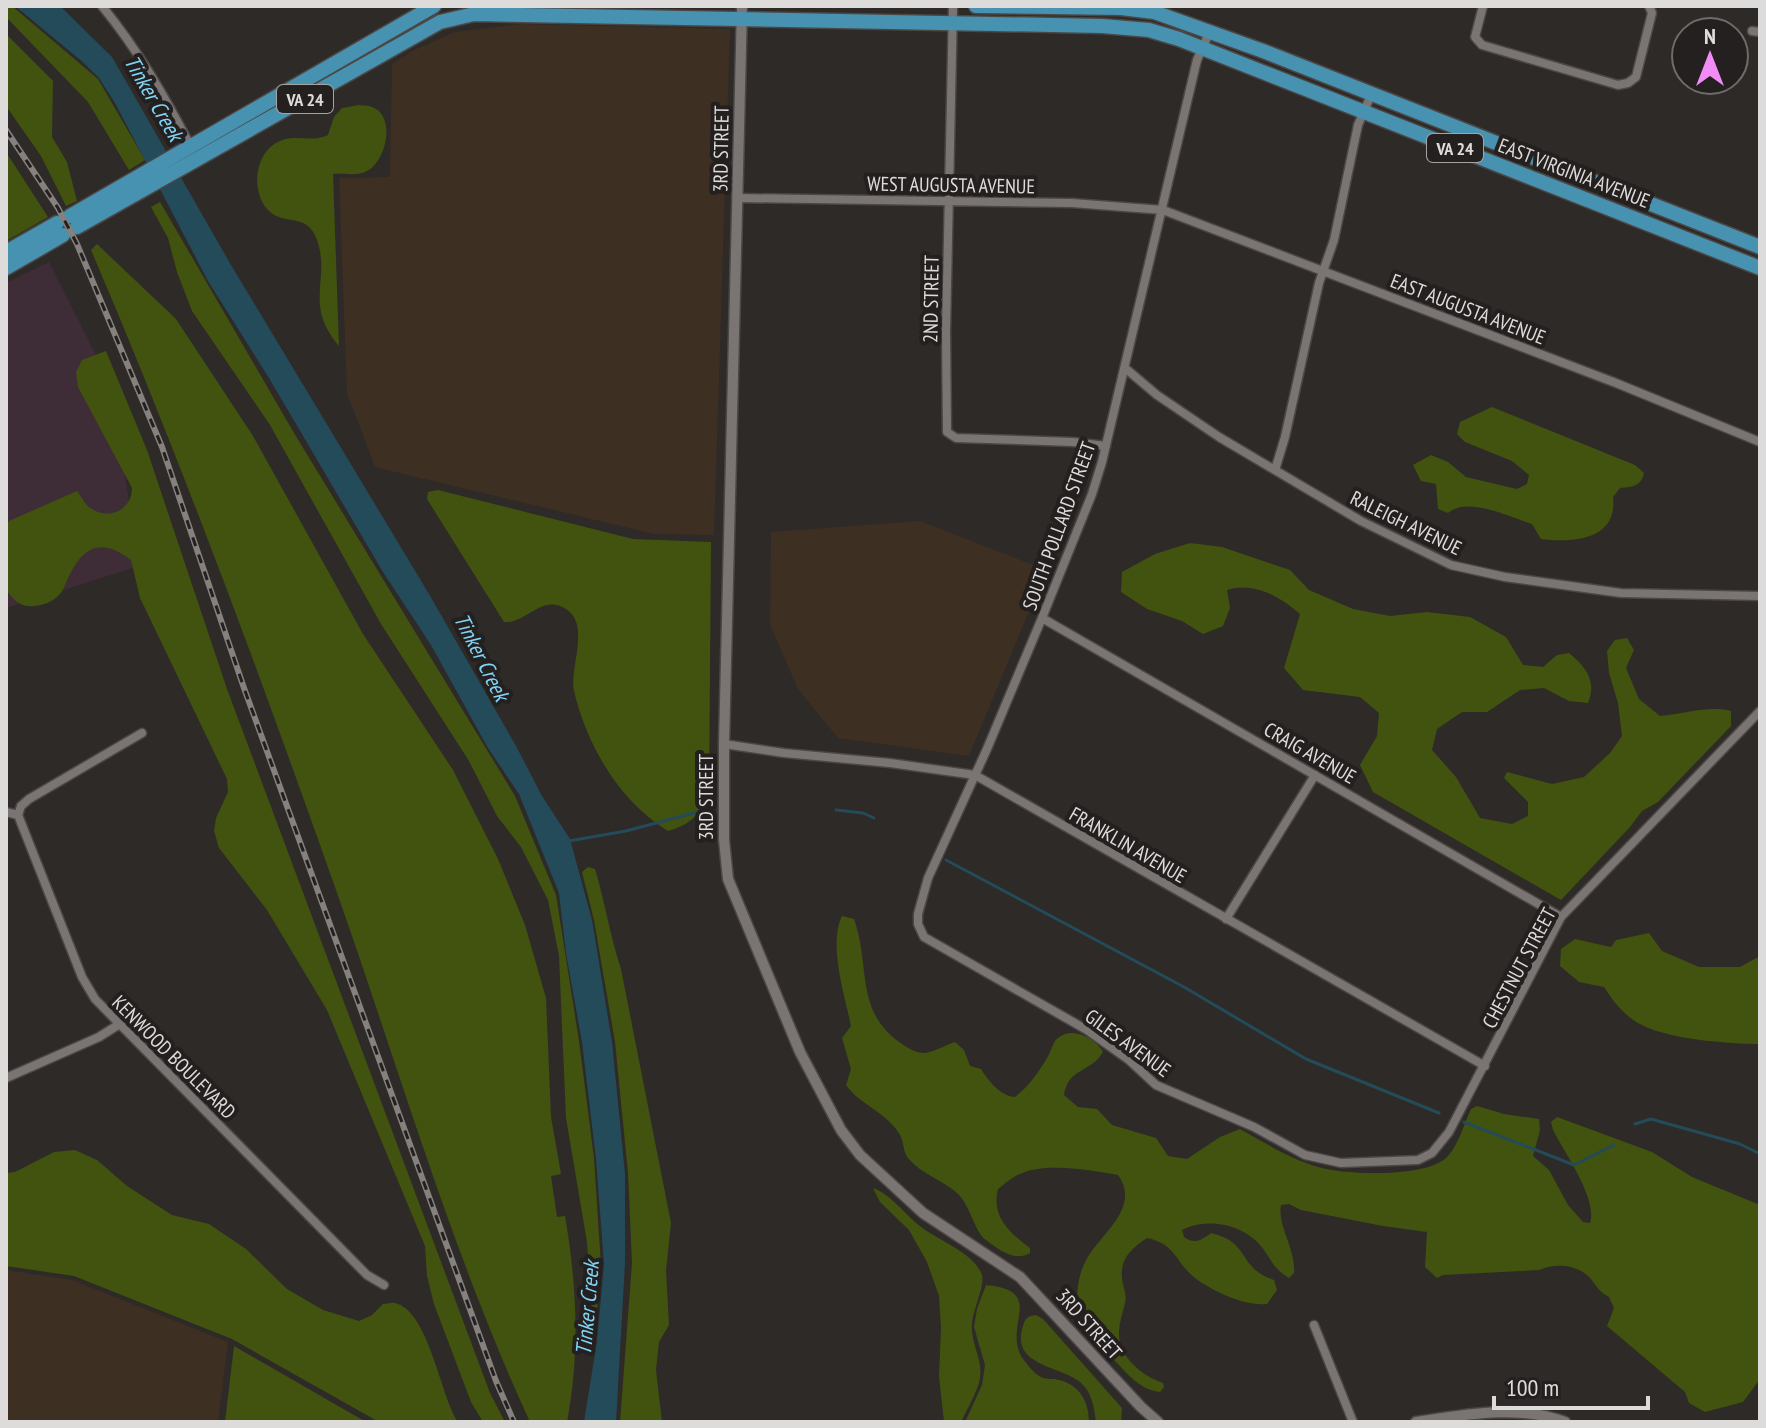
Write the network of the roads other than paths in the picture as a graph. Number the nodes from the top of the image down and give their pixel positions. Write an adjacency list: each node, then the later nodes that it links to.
1 (117, 6): 6 (street)
2 (434, 6): 16 (main road, VA 24)
3 (953, 6): 11 (street, 2ND STREET)
4 (976, 6): 7 (main road, VA 24)
5 (1483, 6): 9 (street)
6 (104, 9): 16 (street)
7 (1152, 9): 12 (main road, EAST VIRGINIA AVENUE / VA 24)
8 (553, 10): 10 (main road, VA 24); 16 (main road, VA 24)
9 (1651, 10)
10 (742, 12): 11 (main road, VA 24); 17 (street, 3RD STREET)
11 (953, 24): 13 (main road, EAST VIRGINIA AVENUE / VA 24); 18 (street, 2ND STREET)
12 (1210, 31): 13 (street, SOUTH POLLARD STREET); 14 (main road, EAST VIRGINIA AVENUE / VA 24)
13 (1201, 48): 15 (main road, EAST VIRGINIA AVENUE / VA 24); 19 (street, SOUTH POLLARD STREET)
14 (1371, 95): 15 (street); 21 (main road, EAST VIRGINIA AVENUE / VA 24)
15 (1363, 112): 24 (main road, EAST VIRGINIA AVENUE / VA 24); 25 (street)
16 (188, 154): 20 (main road, VA 24)
17 (738, 198): 18 (street, WEST AUGUSTA AVENUE); 34 (street, 3RD STREET)
18 (949, 201): 19 (street, WEST AUGUSTA AVENUE); 28 (street, 2ND STREET)
19 (1163, 210): 25 (street, EAST AUGUSTA AVENUE); 26 (street, SOUTH POLLARD STREET)
20 (67, 225): 22 (main road, VA 24); 23 (main road, VA 24)
21 (1760, 247)
22 (6, 252)
23 (6, 268)
24 (1760, 268)
25 (1325, 271): 27 (street, EAST AUGUSTA AVENUE); 29 (street)
26 (1125, 368): 28 (street, SOUTH POLLARD STREET); 29 (street, RALEIGH AVENUE)
27 (1760, 442)
28 (1106, 446): 31 (street, SOUTH POLLARD STREET)
29 (1275, 470): 30 (street, RALEIGH AVENUE)
30 (1760, 596)
31 (1042, 618): 35 (street, SOUTH POLLARD STREET); 36 (street, CRAIG AVENUE)
32 (1760, 711): 39 (street, CHESTNUT STREET)
33 (142, 733): 38 (street)
34 (724, 744): 35 (street, FRANKLIN AVENUE); 48 (street, 3RD STREET)
35 (975, 775): 40 (street, FRANKLIN AVENUE); 41 (street, SOUTH POLLARD STREET)
36 (1315, 775): 39 (street, CRAIG AVENUE); 40 (street)
37 (6, 812): 38 (street)
38 (18, 815): 42 (street, KENWOOD BOULEVARD)
39 (1561, 917): 43 (street, CHESTNUT STREET)
40 (1226, 919): 43 (street, FRANKLIN AVENUE)
41 (918, 924): 45 (street, GILES AVENUE)
42 (118, 1025): 44 (street); 46 (street, KENWOOD BOULEVARD)
43 (1485, 1066): 45 (street, CHESTNUT STREET)
44 (6, 1078)
45 (1290, 1146)
46 (384, 1285)
47 (1314, 1325): 49 (street)
48 (1158, 1422)
49 (1353, 1422)
50 (1416, 1422): 51 (street)
51 (1565, 1422)

